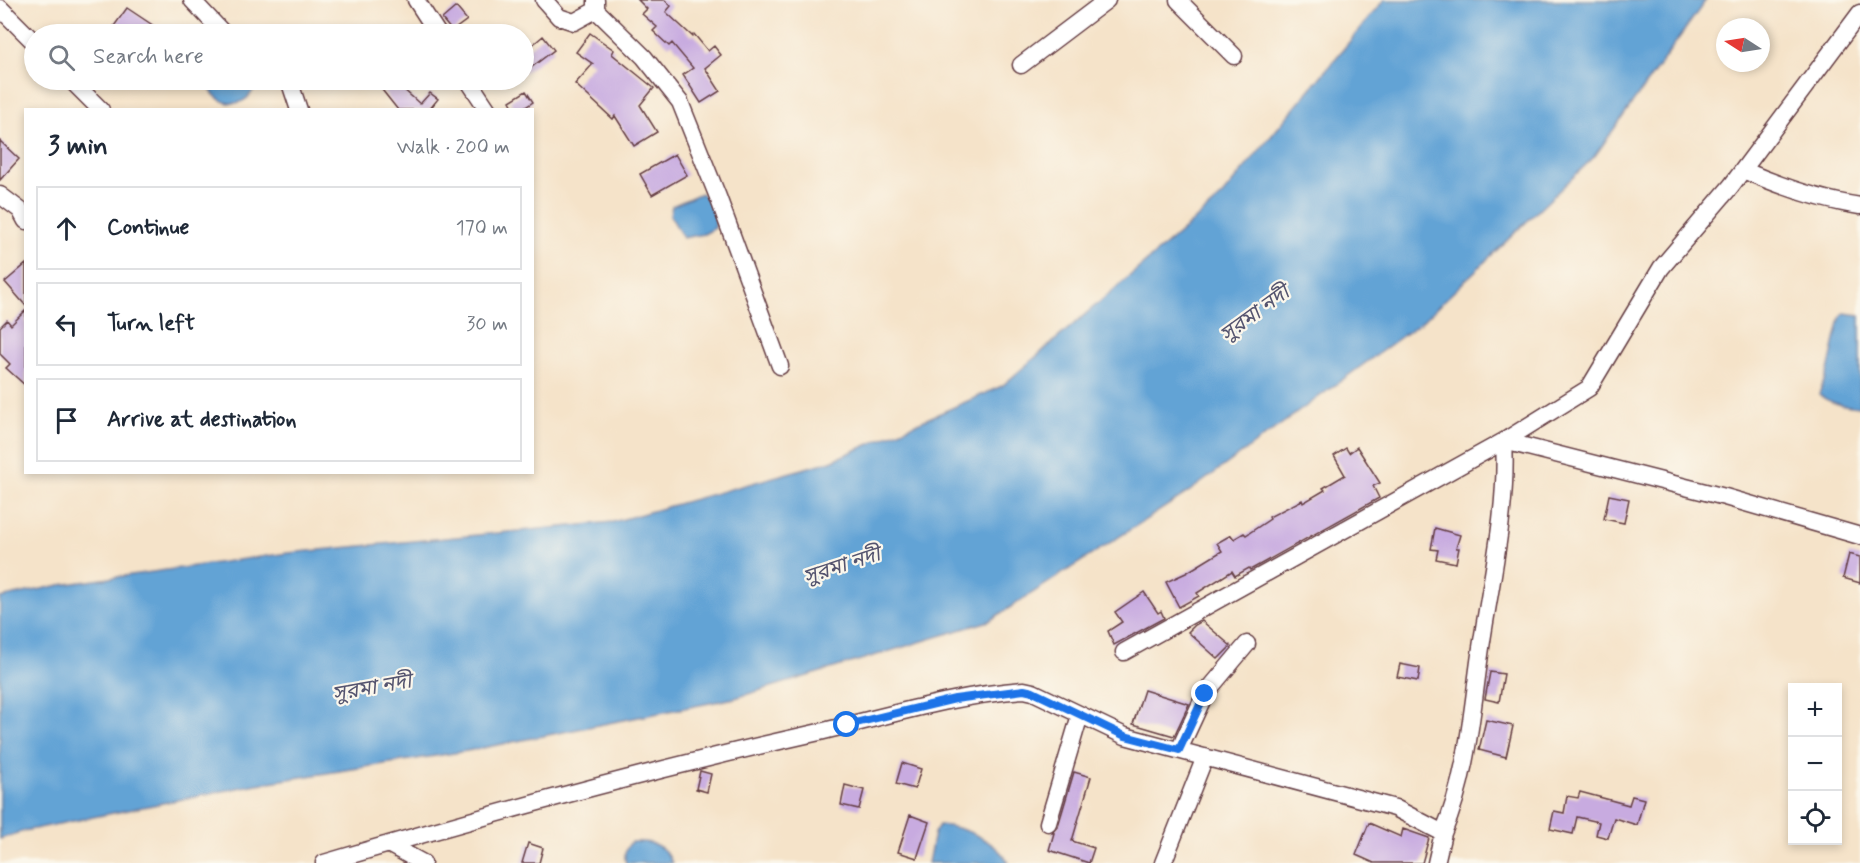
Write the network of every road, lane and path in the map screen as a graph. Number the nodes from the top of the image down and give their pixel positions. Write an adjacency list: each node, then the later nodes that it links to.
1 (192, 0): 9 (street)
2 (416, 0): 10 (street)
3 (544, 0): 6 (street)
4 (1107, 0): 13 (street)
5 (1178, 0): 12 (street)
6 (596, 5): 24 (street)
7 (0, 8): 11 (street)
8 (1860, 13): 20 (street)
9 (215, 24)
10 (432, 24)
11 (24, 32)
12 (1234, 56)
13 (1021, 64)
14 (81, 90): 17 (street)
15 (292, 90): 18 (street)
16 (475, 90): 19 (street)
17 (99, 108)
18 (298, 108)
19 (487, 108)
20 (1743, 170): 22 (street); 25 (street)
21 (0, 195): 23 (street)
22 (1860, 206)
23 (24, 217)
24 (780, 366)
25 (1504, 441): 26 (street); 28 (street); 33 (street)
26 (1860, 536)
27 (1247, 644): 30 (street)
28 (1124, 652)
29 (1080, 715): 30 (street); 32 (street); 34 (street)
30 (1179, 750): 31 (street)
31 (1205, 757): 33 (street); 37 (street)
32 (1048, 823)
33 (1443, 832): 38 (street)
34 (388, 844): 35 (street); 36 (street)
35 (324, 863)
36 (423, 863)
37 (1163, 863)
38 (1436, 863)

